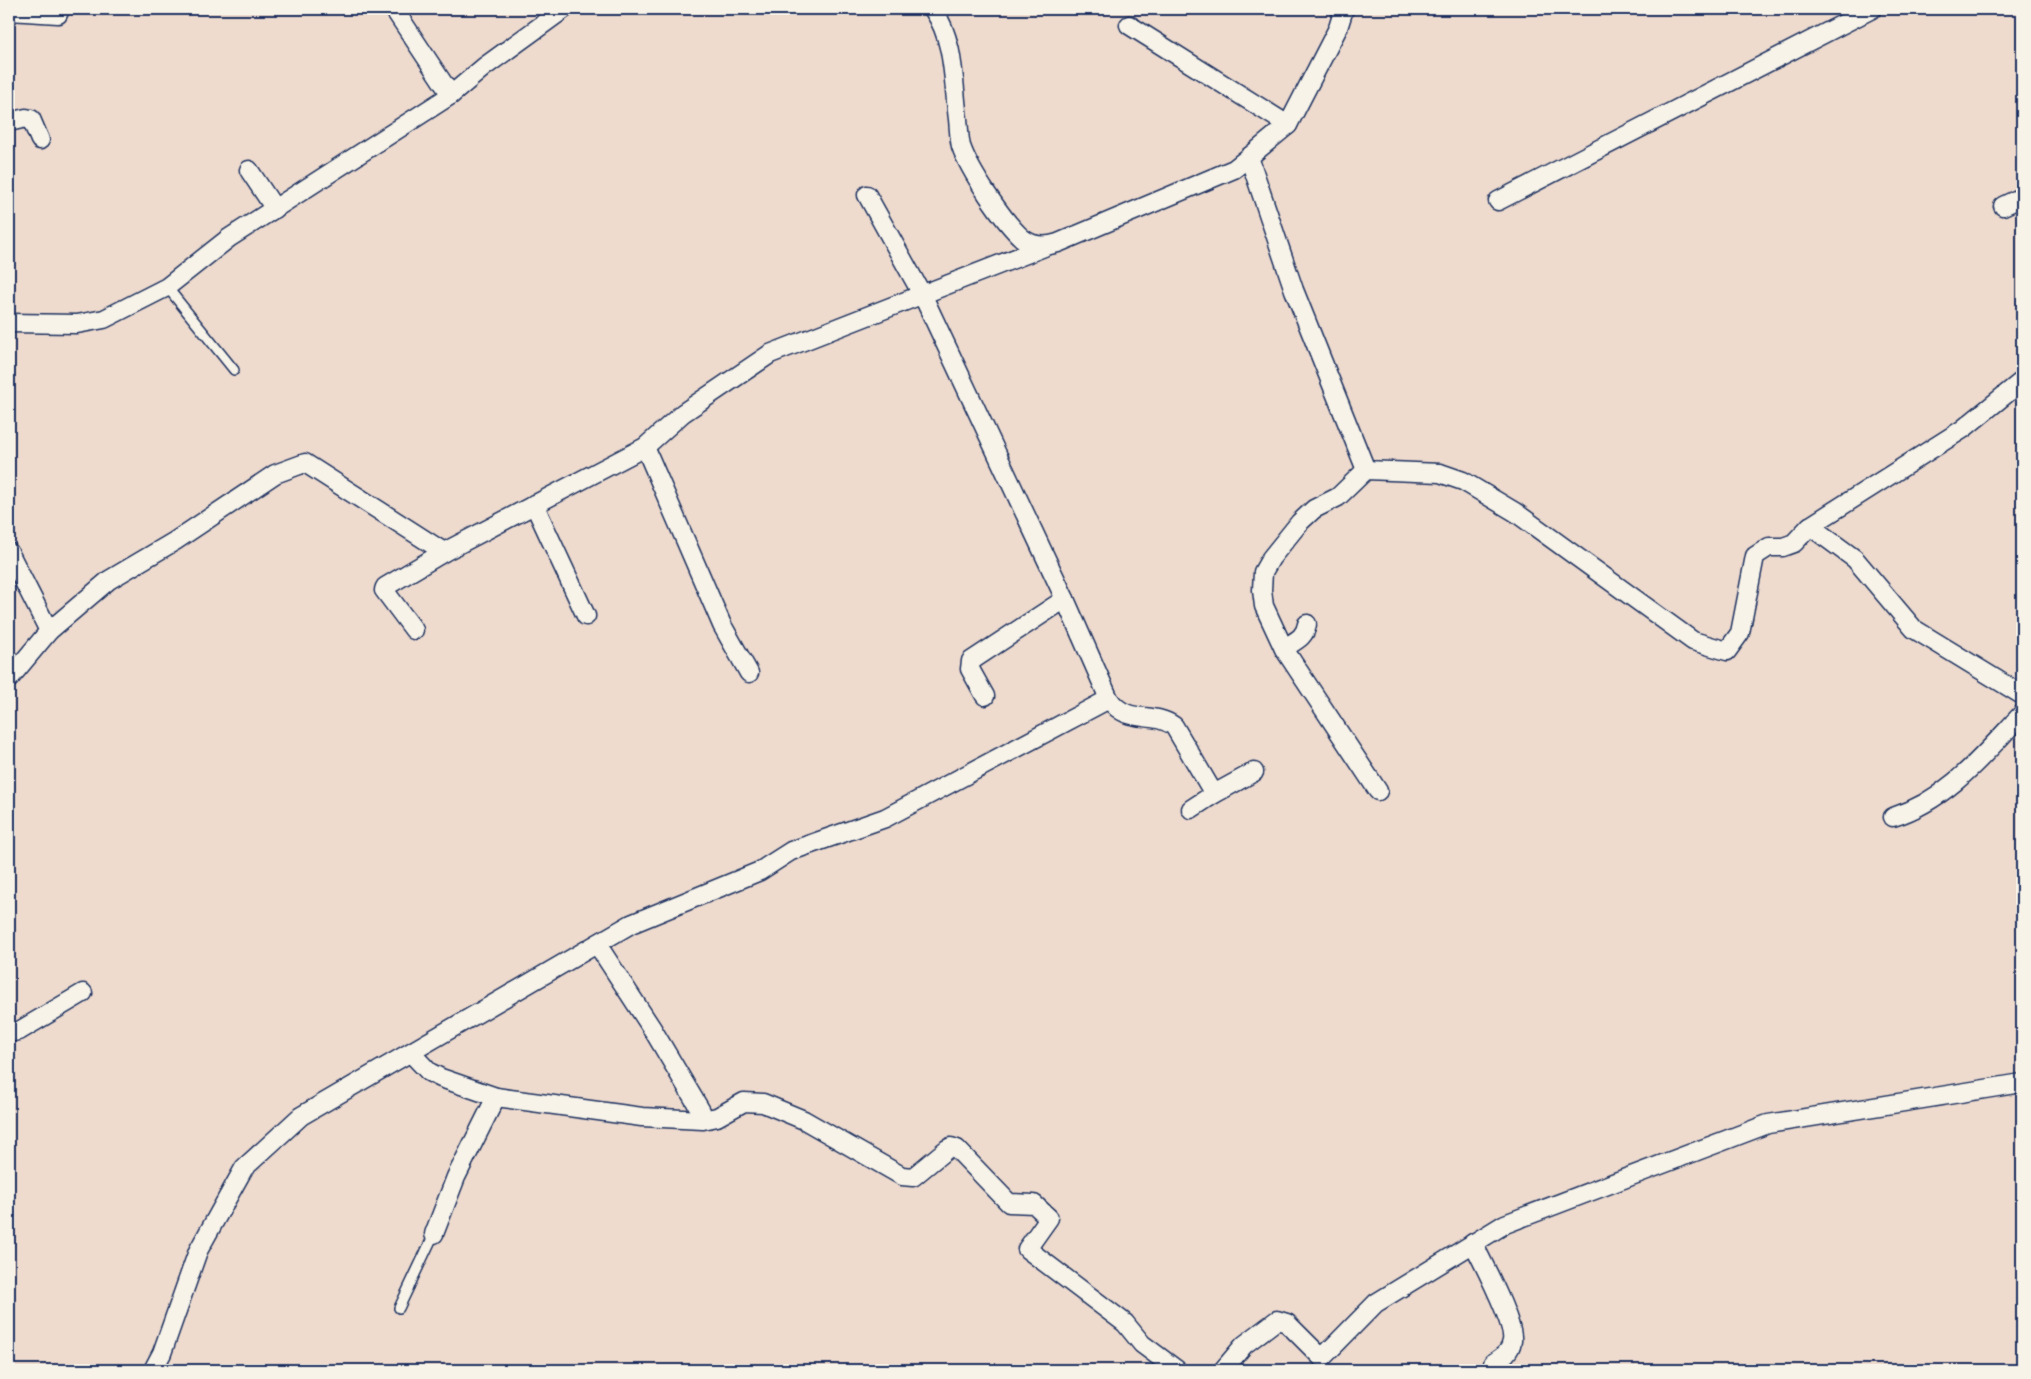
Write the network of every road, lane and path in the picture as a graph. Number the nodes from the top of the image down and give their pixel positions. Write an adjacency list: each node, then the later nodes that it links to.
1 (60, 9): 7 (street)
2 (394, 9): 9 (street)
3 (564, 9): 9 (street)
4 (933, 9): 20 (street)
5 (1344, 9): 11 (street)
6 (1872, 9): 17 (street)
7 (9, 11)
8 (1129, 25): 11 (street)
9 (451, 95): 19 (street)
10 (9, 122): 12 (street)
11 (1288, 125): 13 (street)
12 (40, 140)
13 (1249, 158): 20 (street); 27 (street)
14 (249, 170): 19 (street)
15 (867, 195): 22 (street)
16 (2022, 197): 18 (street)
17 (1498, 200)
18 (2003, 206)
19 (276, 209): 21 (street)
20 (1044, 247): 22 (street)
21 (166, 288): 23 (street); 24 (lane)
22 (922, 296): 26 (street); 32 (street)
23 (9, 323)
24 (234, 370)
25 (2022, 381): 29 (street)
26 (645, 447): 28 (street); 38 (street)
27 (1366, 470): 29 (street); 37 (street)
28 (534, 504): 31 (street); 33 (street)
29 (1810, 526): 40 (street)
30 (9, 552): 36 (street)
31 (444, 552): 35 (street); 36 (street)
32 (1065, 599): 41 (street); 42 (street)
33 (586, 616)
34 (1307, 624): 37 (street)
35 (414, 630)
36 (49, 631): 39 (street)
37 (1284, 648): 45 (street)
38 (749, 673)
39 (9, 679)
40 (2022, 695)
41 (985, 696)
42 (1109, 699): 46 (street); 49 (street)
43 (2022, 714): 48 (street)
44 (1254, 772): 46 (street)
45 (1378, 791)
46 (1214, 794): 47 (street)
47 (1190, 809)
48 (1893, 817)
49 (598, 944): 52 (street); 55 (street)
50 (82, 993): 51 (street)
51 (9, 1032)
52 (411, 1053): 54 (street); 59 (street)
53 (2022, 1083): 57 (street)
54 (496, 1097): 56 (street); 60 (street)
55 (701, 1111)
56 (434, 1234): 58 (lane)
57 (1473, 1243): 61 (street); 62 (street)
58 (399, 1308)
59 (153, 1370)
60 (1177, 1370)
61 (1222, 1370)
62 (1492, 1370)

